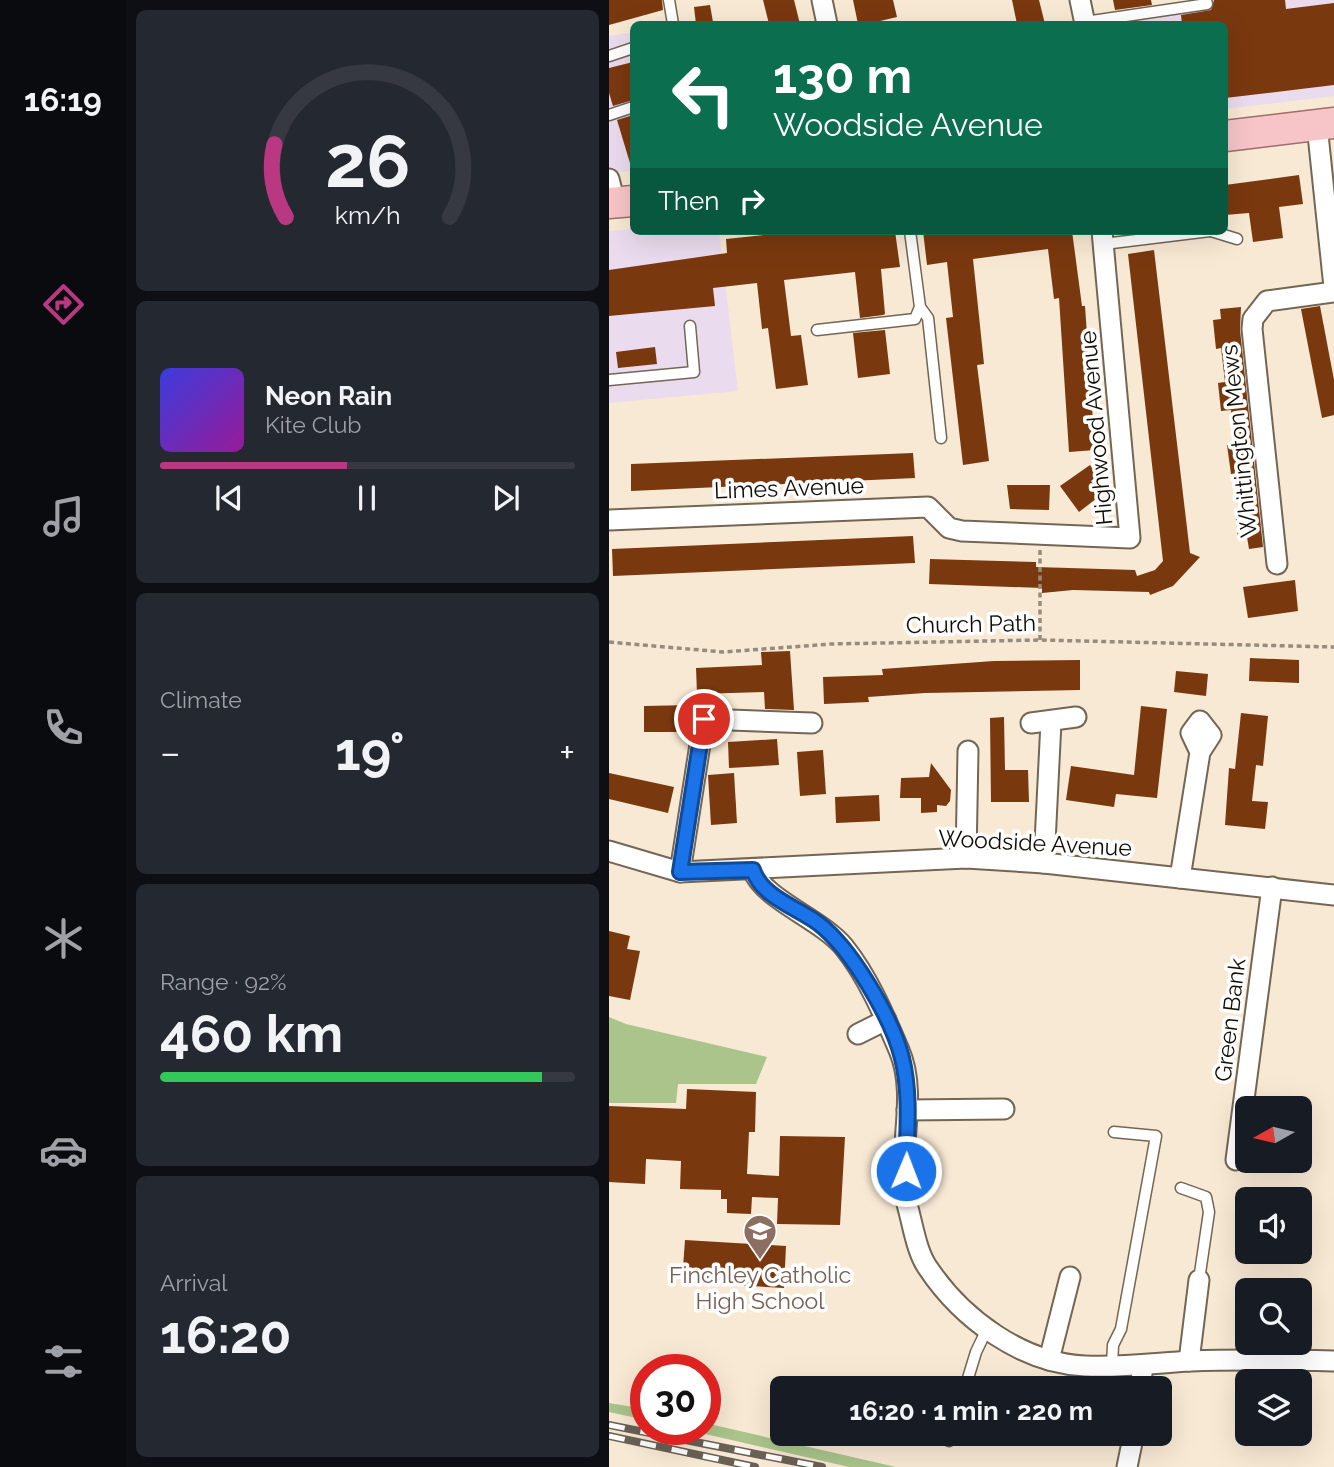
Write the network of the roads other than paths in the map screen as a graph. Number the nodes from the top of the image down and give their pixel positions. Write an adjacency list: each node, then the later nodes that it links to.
1 (669, 0): 5 (lane)
2 (821, 0): 6 (street)
3 (1080, 0): 7 (street)
4 (1206, 0): 8 (lane)
5 (672, 21)
6 (826, 21)
7 (1085, 21)
8 (1098, 21)
9 (630, 49): 10 (lane)
10 (609, 55)
11 (630, 108): 12 (lane)
12 (609, 115)
13 (1326, 124): 14 (main road); 20 (street)
14 (1228, 136)
15 (911, 235): 21 (lane)
16 (1149, 235): 18 (lane)
17 (1224, 235): 19 (lane)
18 (1103, 238): 27 (street, Highwood Avenue)
19 (1237, 239)
20 (1334, 290): 28 (street, Whittington Mews)
21 (920, 307): 23 (lane); 25 (lane)
22 (690, 326): 24 (lane)
23 (817, 330)
24 (609, 380)
25 (941, 438)
26 (609, 520): 27 (street, Limes Avenue)
27 (962, 531)
28 (1277, 564)
29 (1076, 717): 30 (street)
30 (1051, 722): 32 (street); 37 (street)
31 (812, 723): 39 (street)
32 (1031, 723)
33 (968, 751): 36 (street)
34 (1200, 752): 40 (street)
35 (609, 851): 39 (street, Woodside Avenue)
36 (966, 858): 37 (street, Woodside Avenue); 38 (street, Woodside Avenue)
37 (1044, 863): 40 (street, Woodside Avenue)
38 (753, 870): 39 (street, Woodside Avenue); 43 (street)
39 (680, 872)
40 (1180, 878): 41 (street, Woodside Avenue)
41 (1272, 887): 42 (street, Woodside Avenue); 45 (street, Green Bank)
42 (1334, 895)
43 (886, 1020): 44 (street); 47 (street)
44 (858, 1034)
45 (1244, 1096)
46 (1004, 1109): 47 (street)
47 (907, 1110): 52 (street)
48 (1114, 1132): 56 (lane)
49 (1181, 1188): 51 (lane)
50 (1070, 1277): 53 (street)
51 (1199, 1280): 54 (street)
52 (987, 1329): 53 (street); 58 (lane)
53 (1049, 1360): 56 (street)
54 (1189, 1361): 55 (street); 57 (street)
55 (1334, 1361)
56 (1112, 1365): 57 (street)
57 (1143, 1366): 59 (street)
58 (969, 1376)
59 (1142, 1376)
60 (1131, 1446): 61 (street)
61 (1127, 1467)

